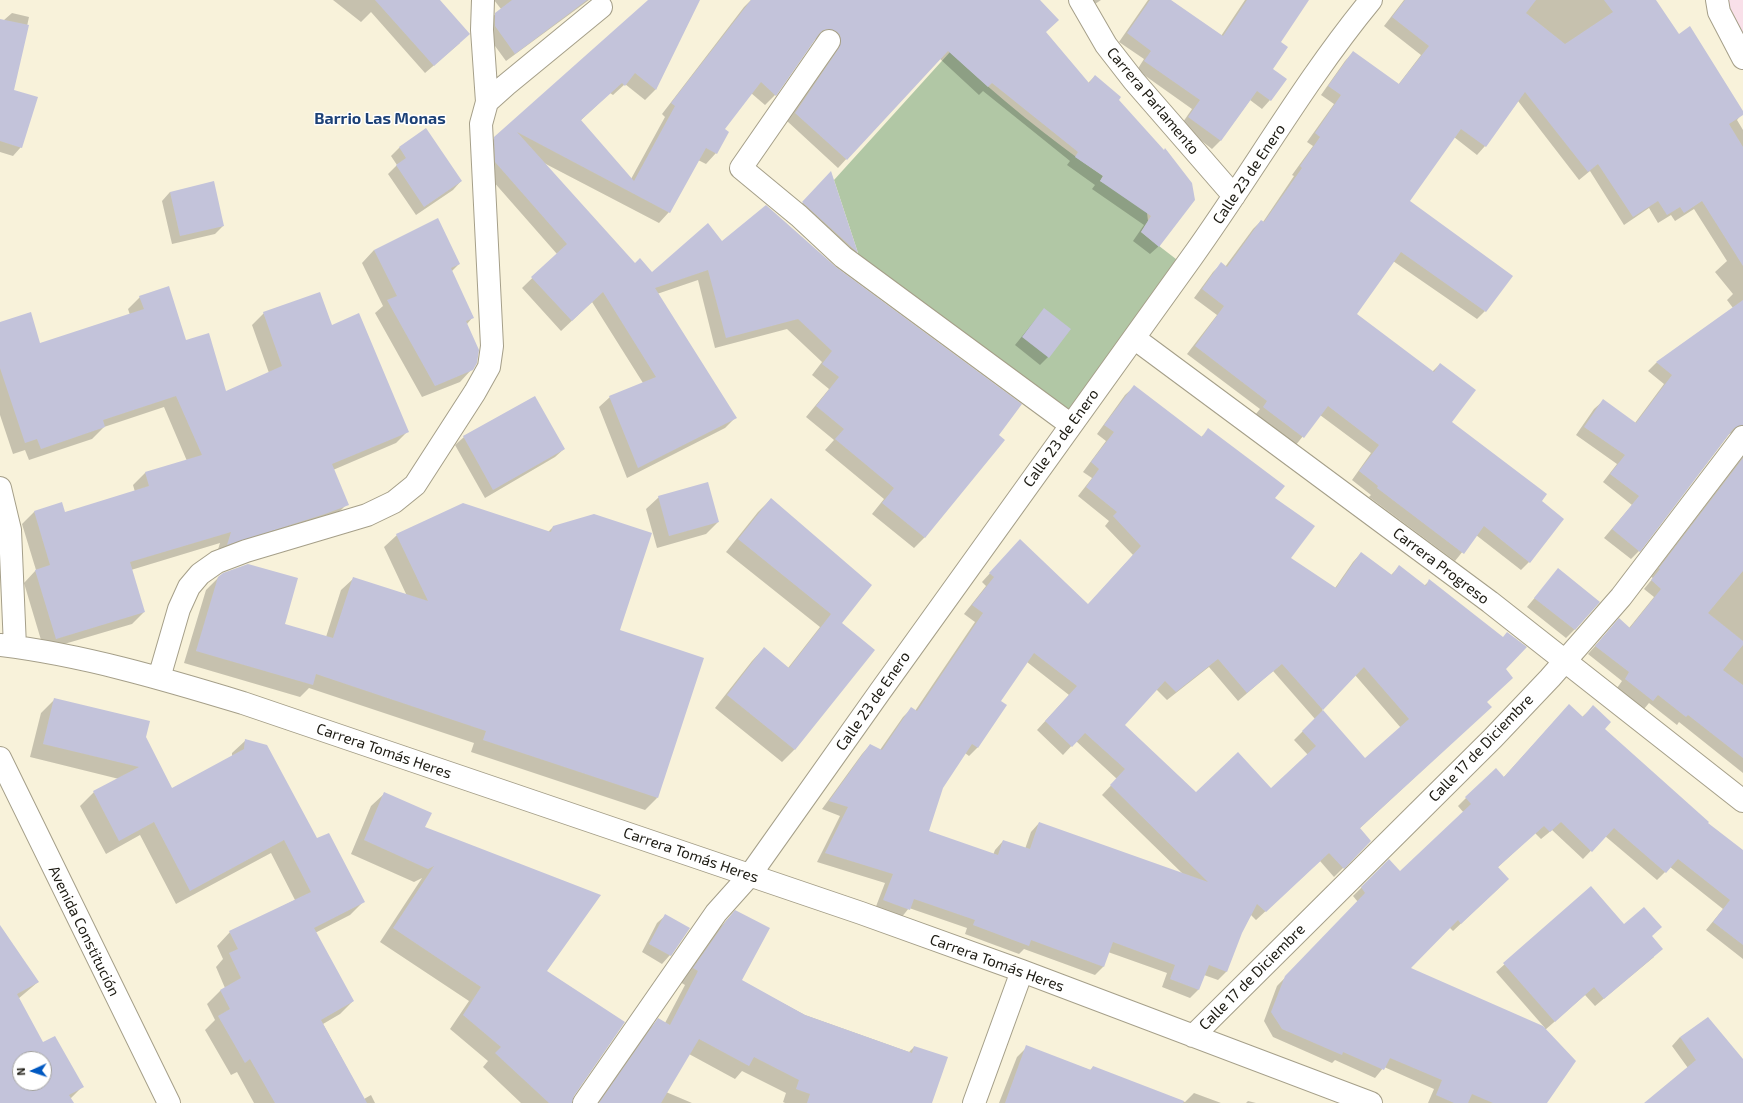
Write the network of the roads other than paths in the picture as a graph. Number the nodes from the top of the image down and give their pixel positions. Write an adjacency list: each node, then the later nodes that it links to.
1 (483, 0): 8 (street)
2 (1080, 0): 9 (street, Carrera Parlamento)
3 (1371, 0): 9 (street, Calle 23 de Enero)
4 (1717, 0): 7 (street)
5 (601, 7): 8 (street)
6 (829, 41): 11 (street)
7 (1743, 58)
8 (487, 102): 16 (street)
9 (1234, 196): 10 (street, Calle 23 de Enero)
10 (1134, 338): 11 (street, Calle 23 de Enero); 15 (street, Carrera Progreso)
11 (1071, 424): 19 (street, Calle 23 de Enero)
12 (1743, 436): 15 (street, Calle 17 de Diciembre)
13 (0, 488): 14 (street)
14 (8, 646): 16 (street, Carrera Tomás Heres)
15 (1565, 661): 18 (street, Carrera Progreso); 21 (street, Calle 17 de Diciembre)
16 (159, 678): 19 (street, Carrera Tomás Heres)
17 (0, 758): 22 (street, Avenida Constitución)
18 (1743, 801)
19 (750, 875): 20 (street, Carrera Tomás Heres); 23 (street, Calle 23 de Enero)
20 (1022, 971): 21 (street, Carrera Tomás Heres); 24 (street)
21 (1193, 1036): 25 (street, Carrera Tomás Heres)
22 (169, 1103)
23 (584, 1103)
24 (974, 1103)
25 (1370, 1103)

